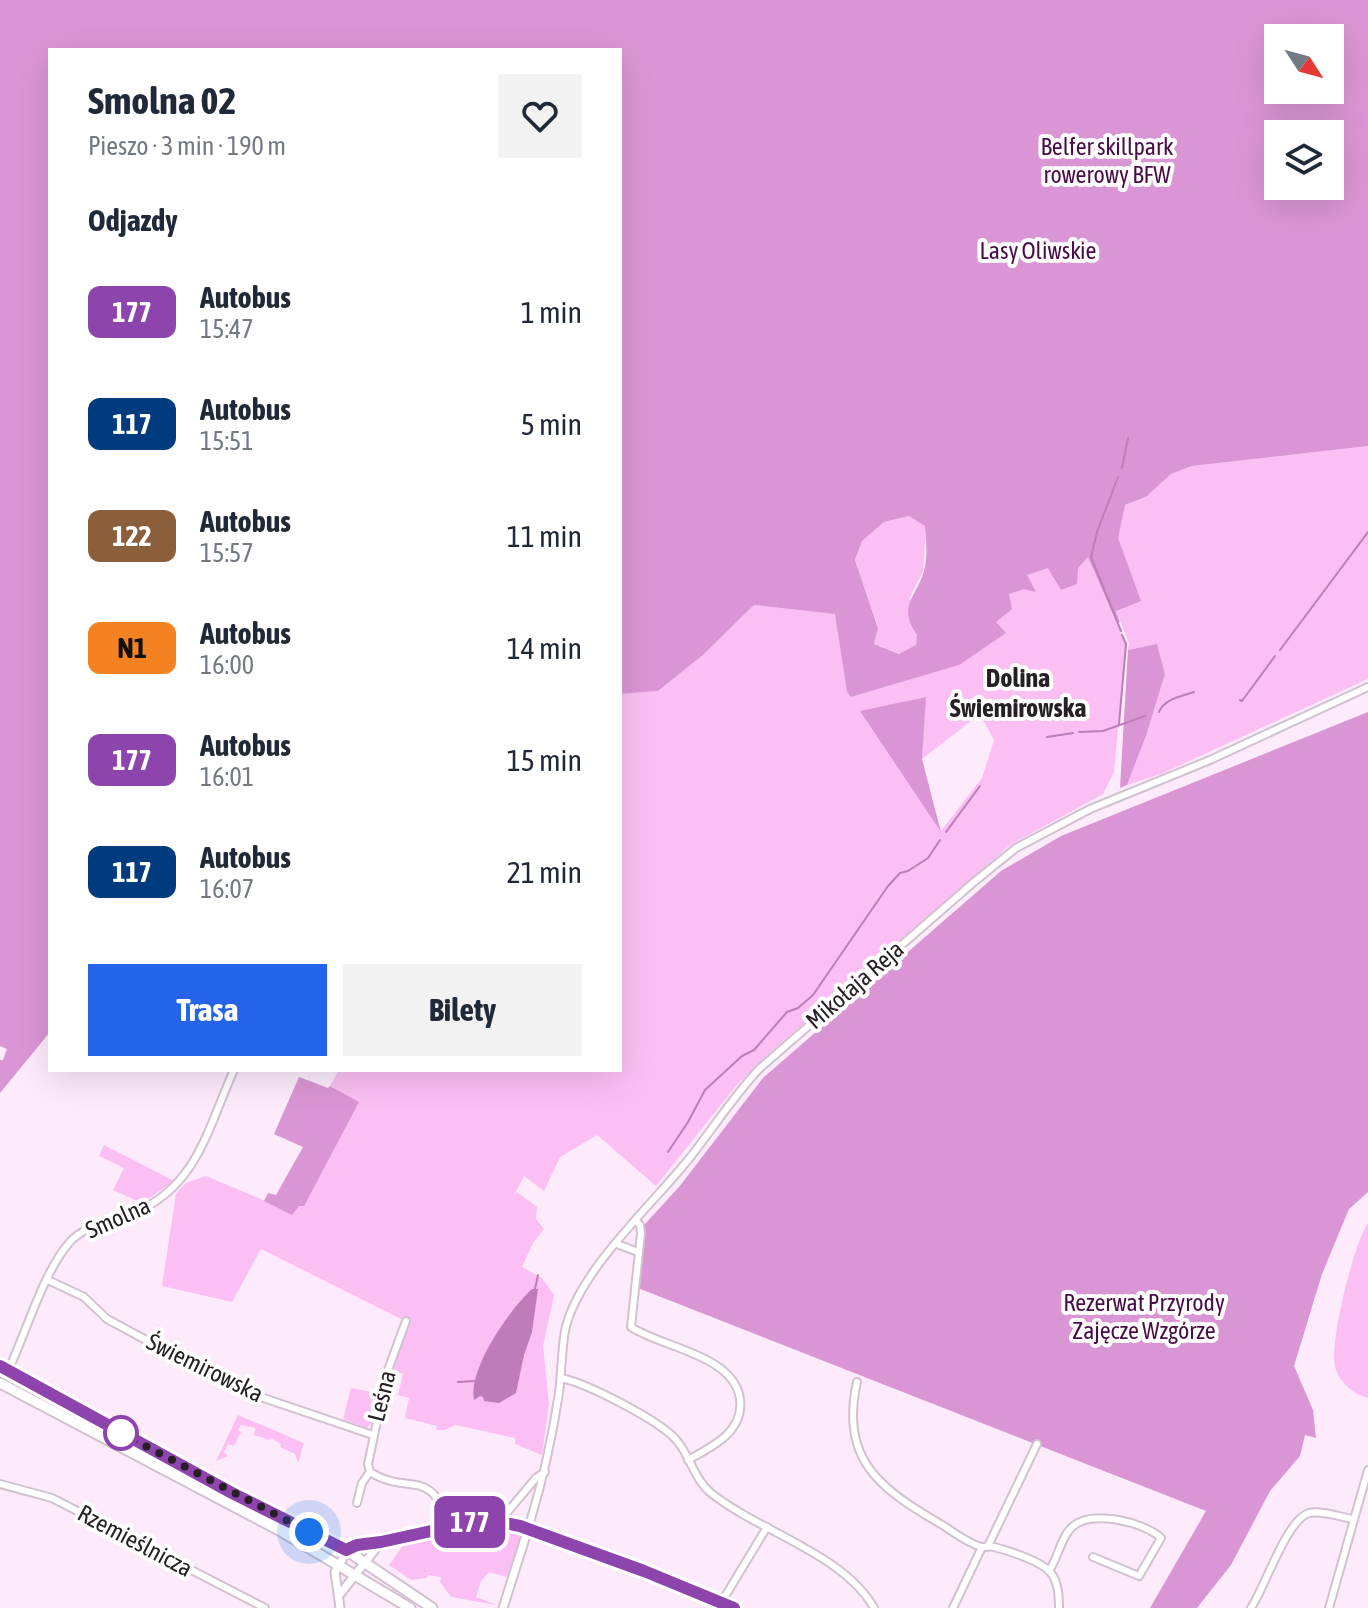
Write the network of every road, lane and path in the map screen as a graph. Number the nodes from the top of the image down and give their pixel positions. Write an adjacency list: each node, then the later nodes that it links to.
1 (1368, 687): 3 (street, Mikołaja Reja)
2 (233, 1072): 6 (street, Smolna)
3 (636, 1221): 4 (street, Mikołaja Reja); 5 (street)
4 (617, 1244): 5 (street); 9 (street, Mikołaja Reja)
5 (638, 1252): 14 (street)
6 (48, 1280): 8 (street, Smolna); 12 (street, Świemirowska)
7 (406, 1321): 12 (street, Leśna)
8 (4, 1368): 27 (main road)
9 (561, 1378): 14 (street); 17 (street, Mikołaja Reja)
10 (857, 1382): 26 (street)
11 (0, 1383): 30 (main road)
12 (373, 1435): 16 (street, Leśna)
13 (1037, 1444): 26 (street)
14 (688, 1460): 23 (street)
15 (1368, 1470): 20 (street)
16 (370, 1472): 19 (street, Leśna); 22 (street)
17 (545, 1472): 21 (street); 24 (street, Mikołaja Reja)
18 (0, 1484): 35 (street, Rzemieślnicza)
19 (357, 1503)
20 (1353, 1519): 44 (street); 45 (street)
21 (499, 1522): 22 (street); 24 (street)
22 (450, 1526): 25 (street)
23 (767, 1527): 34 (street); 41 (street)
24 (528, 1529): 34 (street); 39 (street, Mikołaja Reja)
25 (381, 1542): 27 (street); 29 (street)
26 (985, 1546): 31 (street); 42 (street)
27 (346, 1550): 29 (main road); 30 (street)
28 (1093, 1557): 31 (street)
29 (367, 1563): 32 (street); 38 (main road)
30 (337, 1565): 32 (main road); 33 (street)
31 (1049, 1571): 43 (street)
32 (356, 1577): 33 (street); 37 (main road)
33 (340, 1594): 36 (street)
34 (719, 1605): 40 (street)
35 (265, 1608)
36 (340, 1608)
37 (410, 1608)
38 (432, 1608)
39 (503, 1608)
40 (734, 1608)
41 (874, 1608)
42 (953, 1608)
43 (1059, 1608)
44 (1251, 1608)
45 (1329, 1608)

